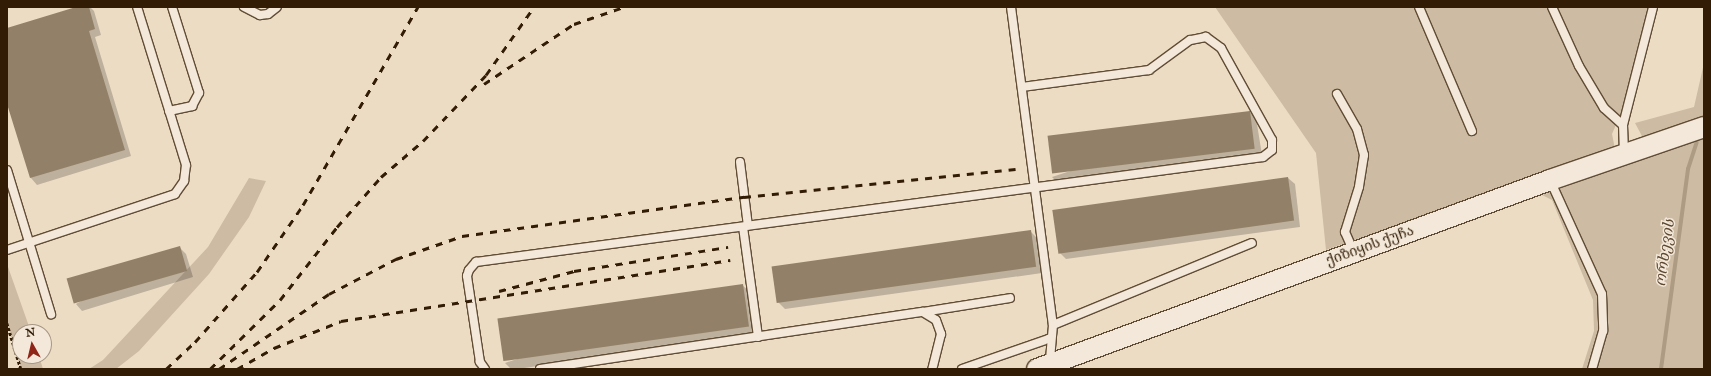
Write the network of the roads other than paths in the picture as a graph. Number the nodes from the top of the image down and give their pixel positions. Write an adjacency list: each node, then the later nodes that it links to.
1 (137, 7): 11 (lane)
2 (172, 7): 11 (lane)
3 (244, 7): 4 (lane)
4 (277, 7)
5 (1011, 7): 9 (lane)
6 (1419, 7): 14 (lane)
7 (1552, 7): 12 (lane)
8 (1653, 7): 12 (lane)
9 (1022, 87): 19 (lane); 19 (lane)
10 (1337, 94): 24 (lane)
11 (169, 111): 21 (lane)
12 (1623, 125): 15 (lane)
13 (1704, 127): 15 (street, ქიზიყის ქუჩა)
14 (1472, 131)
15 (1624, 154): 18 (street, ქიზიყის ქუჩა)
16 (740, 162): 20 (lane)
17 (7, 170): 21 (lane)
18 (1550, 180): 24 (street, ქიზიყის ქუჩა); 36 (lane)
19 (1035, 187): 20 (lane); 28 (lane)
20 (745, 226): 29 (lane); 32 (lane)
21 (29, 242): 23 (lane); 27 (lane)
22 (1252, 243): 28 (lane)
23 (7, 250)
24 (1354, 252): 31 (street, ქიზიყის ქუჩა)
25 (1010, 298): 26 (lane)
26 (923, 312): 29 (lane); 34 (lane)
27 (51, 314)
28 (1053, 325): 30 (lane)
29 (758, 337): 33 (lane)
30 (1051, 338): 31 (lane); 35 (lane)
31 (1046, 367)
32 (485, 369)
33 (540, 369)
34 (932, 369)
35 (962, 369)
36 (1592, 369)

